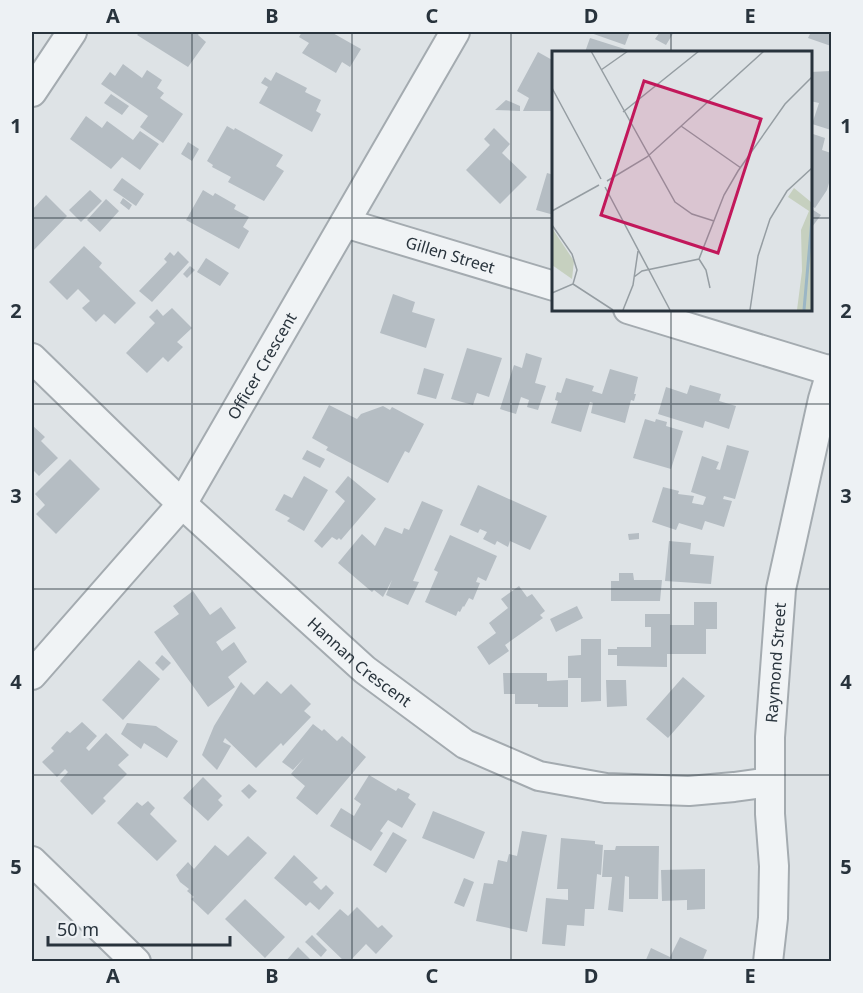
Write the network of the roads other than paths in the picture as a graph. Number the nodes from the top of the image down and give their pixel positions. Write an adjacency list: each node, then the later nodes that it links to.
1 (72, 32): 3 (street)
2 (455, 32): 4 (street, Officer Crescent)
3 (32, 92)
4 (345, 223): 5 (street, Gillen Street); 9 (street, Officer Crescent)
5 (552, 285)
6 (631, 310): 8 (street)
7 (32, 358): 9 (street, Hannan Crescent)
8 (831, 370): 11 (street, Raymond Street)
9 (182, 504): 10 (street, Officer Crescent); 11 (street, Hannan Crescent)
10 (32, 675)
11 (770, 782): 14 (street, Raymond Street)
12 (32, 861): 13 (street)
13 (136, 962)
14 (768, 962)

